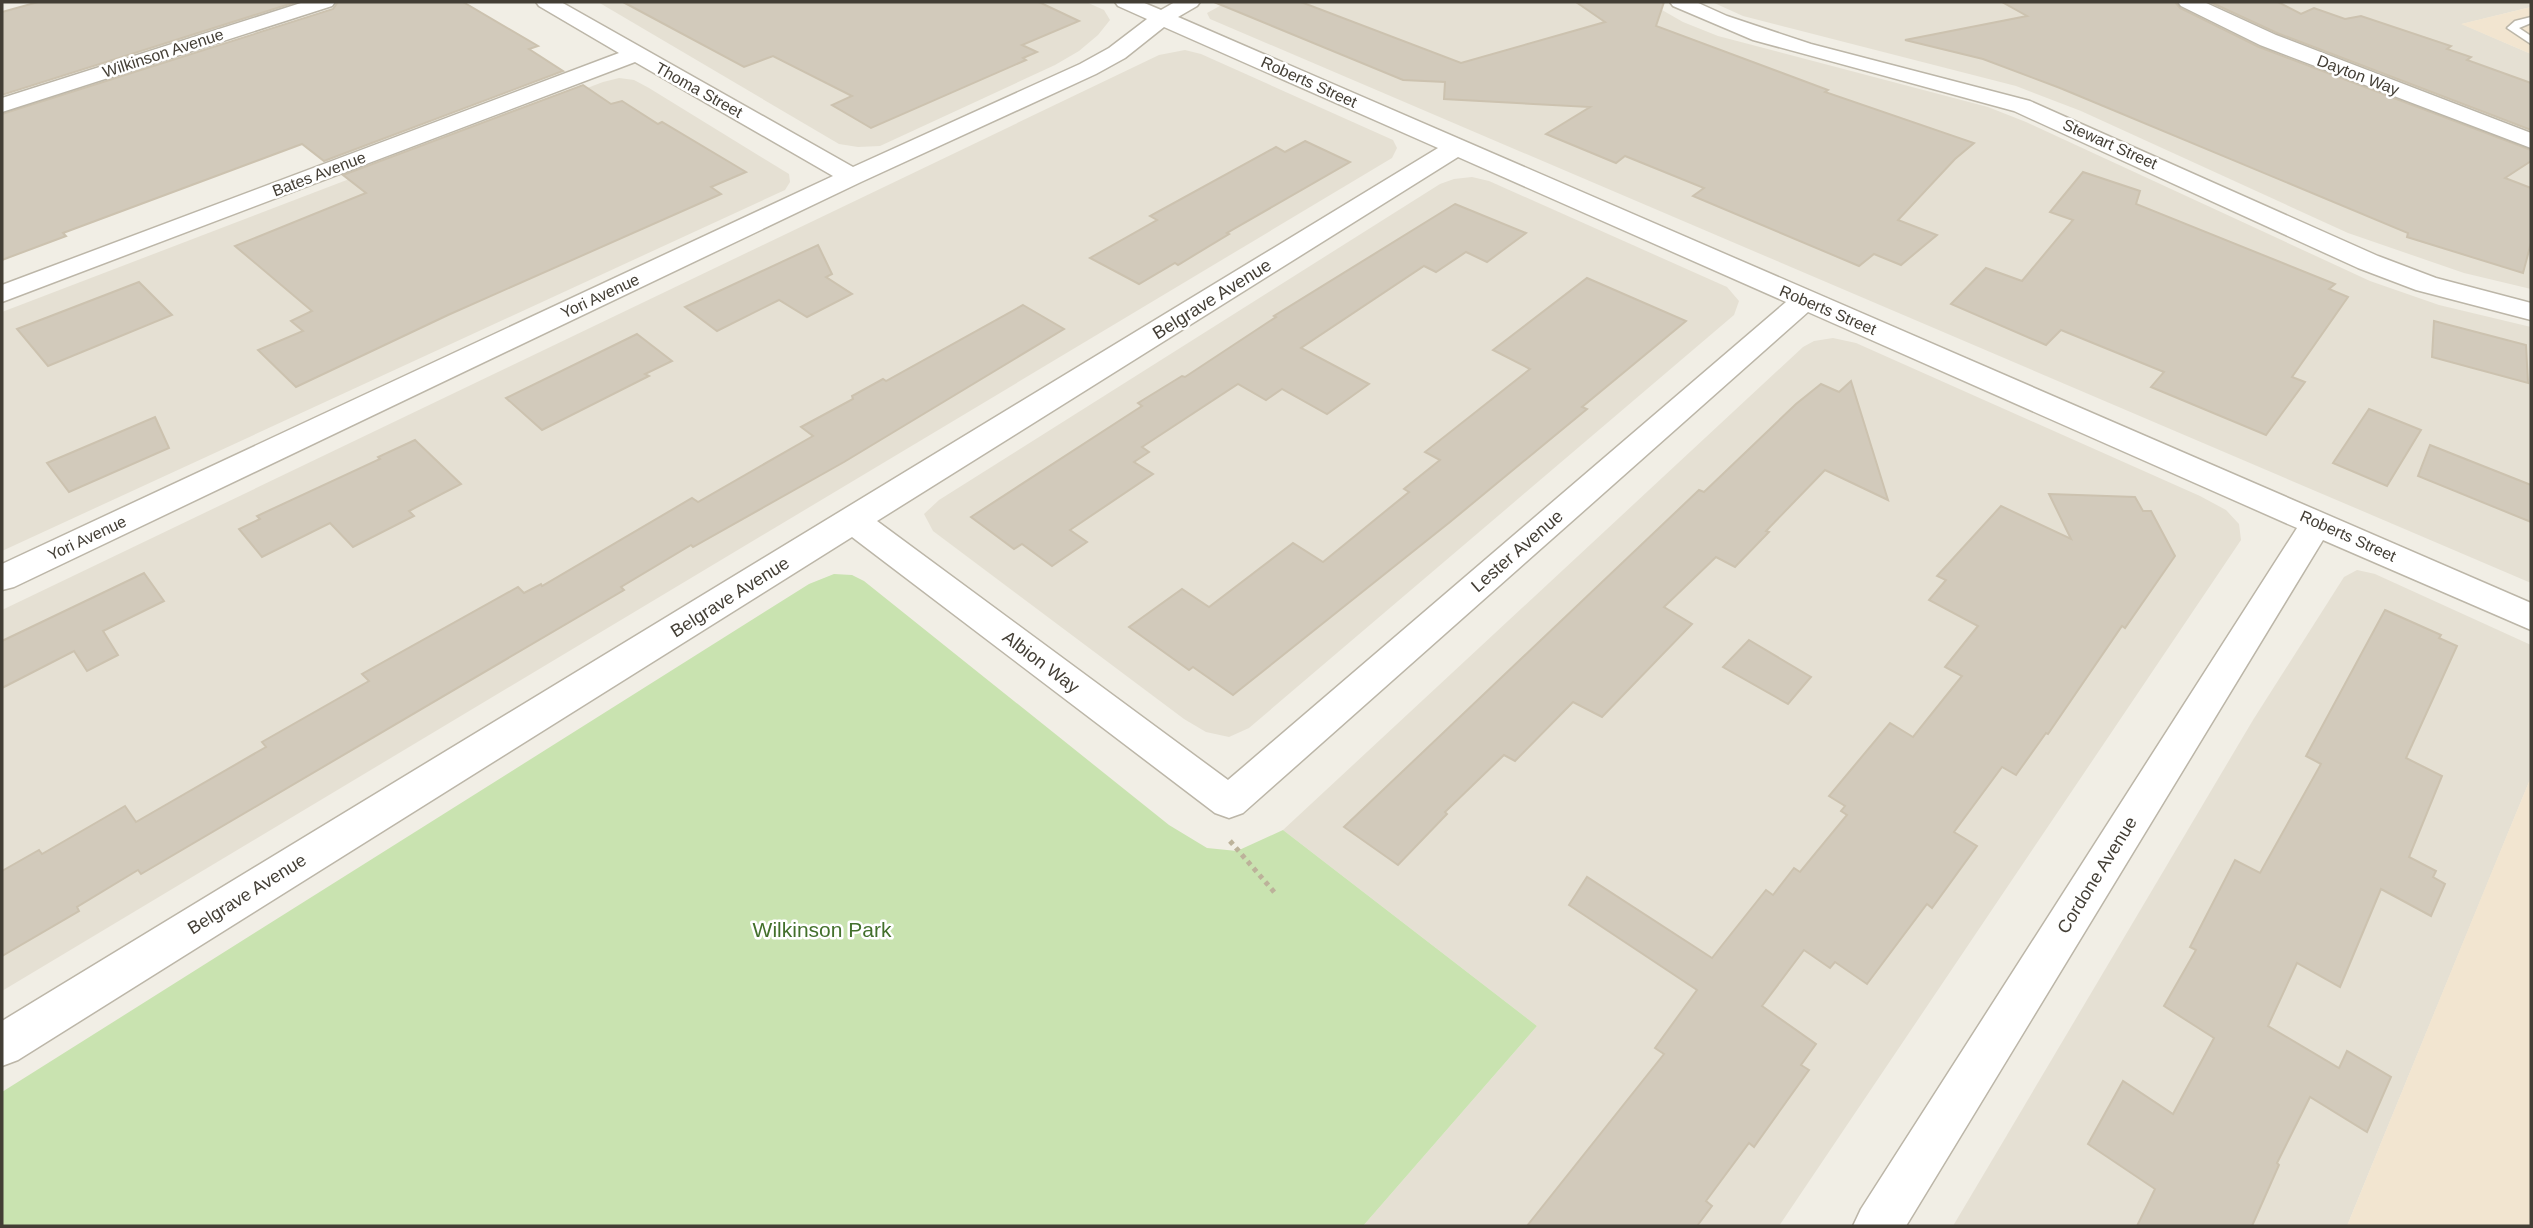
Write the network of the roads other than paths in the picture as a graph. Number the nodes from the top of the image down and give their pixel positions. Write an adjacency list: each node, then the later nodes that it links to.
1 (325, 2): 11 (street, Wilkinson Avenue)
2 (546, 2): 10 (street, Thoma Street)
3 (1125, 2): 7 (street, Roberts Street)
4 (1191, 2): 7 (street, Yori Avenue)
5 (1680, 2): 17 (street, Stewart Street)
6 (2188, 2): 12 (street, Dayton Way)
7 (1162, 18): 13 (street, Roberts Street); 14 (street, Yori Avenue)
8 (2531, 20): 9 (lane)
9 (2531, 41)
10 (636, 54): 14 (street, Thoma Street); 15 (street, Bates Avenue)
11 (2, 105)
12 (2531, 141)
13 (1457, 147): 16 (street, Roberts Street); 18 (street, Belgrave Avenue)
14 (852, 177): 20 (street, Yori Avenue)
15 (2, 294)
16 (1805, 300): 19 (street, Roberts Street); 22 (street, Lester Avenue)
17 (2531, 312)
18 (854, 521): 22 (street, Albion Way); 23 (street, Belgrave Avenue)
19 (2317, 523): 21 (street, Roberts Street); 24 (street, Cordone Avenue)
20 (2, 578)
21 (2531, 617)
22 (1228, 802)
23 (2, 1045)
24 (1878, 1226)

